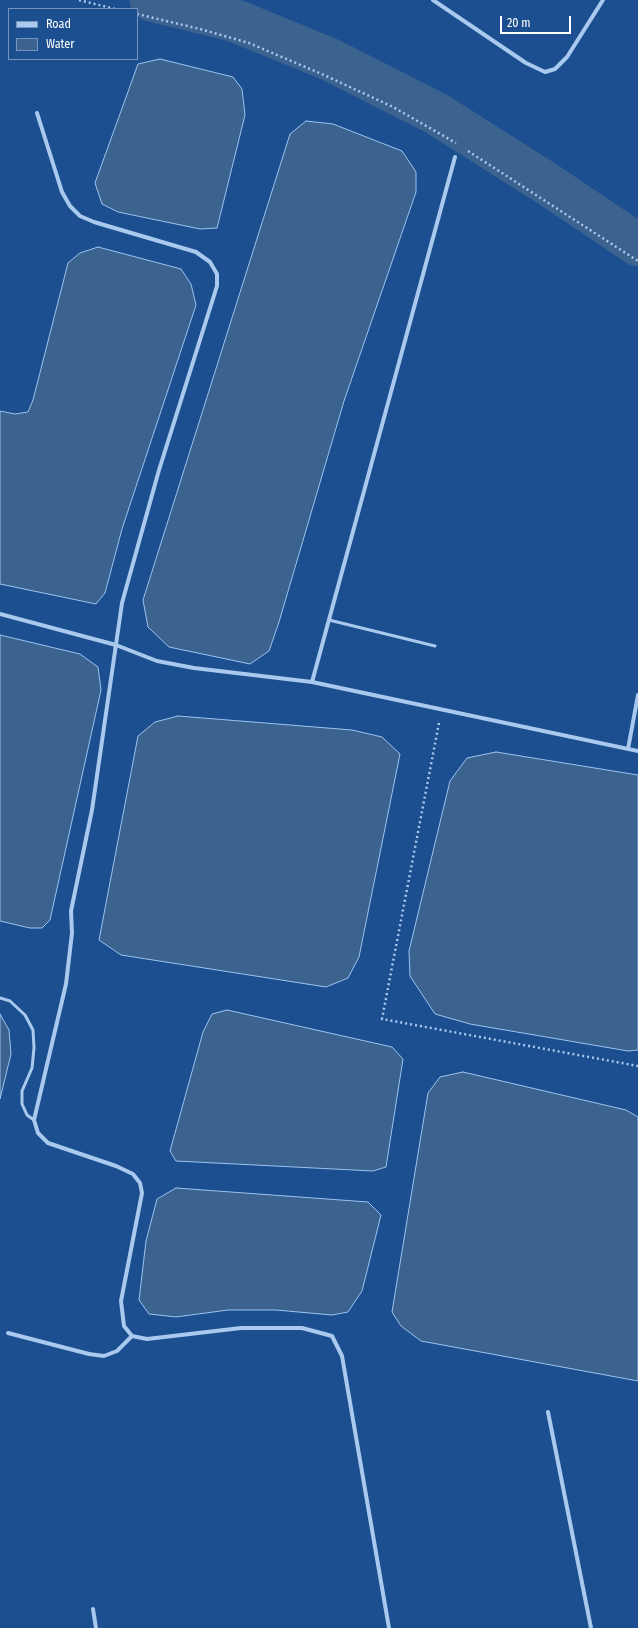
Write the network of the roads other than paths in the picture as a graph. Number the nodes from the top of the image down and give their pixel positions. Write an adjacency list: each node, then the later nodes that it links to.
1 (432, 0): 2 (street)
2 (603, 0)
3 (37, 113): 7 (street)
4 (455, 157): 6 (street)
5 (0, 614): 7 (street)
6 (329, 620): 8 (lane); 9 (street)
7 (116, 645): 9 (street); 14 (street)
8 (435, 646)
9 (312, 682): 11 (street)
10 (638, 695): 11 (street)
11 (628, 749): 12 (street)
12 (638, 751)
13 (0, 998): 14 (lane)
14 (34, 1120): 16 (street)
15 (8, 1333): 16 (street)
16 (132, 1336): 20 (street)
17 (548, 1412): 21 (street)
18 (93, 1609): 19 (street)
19 (96, 1628)
20 (389, 1628)
21 (591, 1628)

